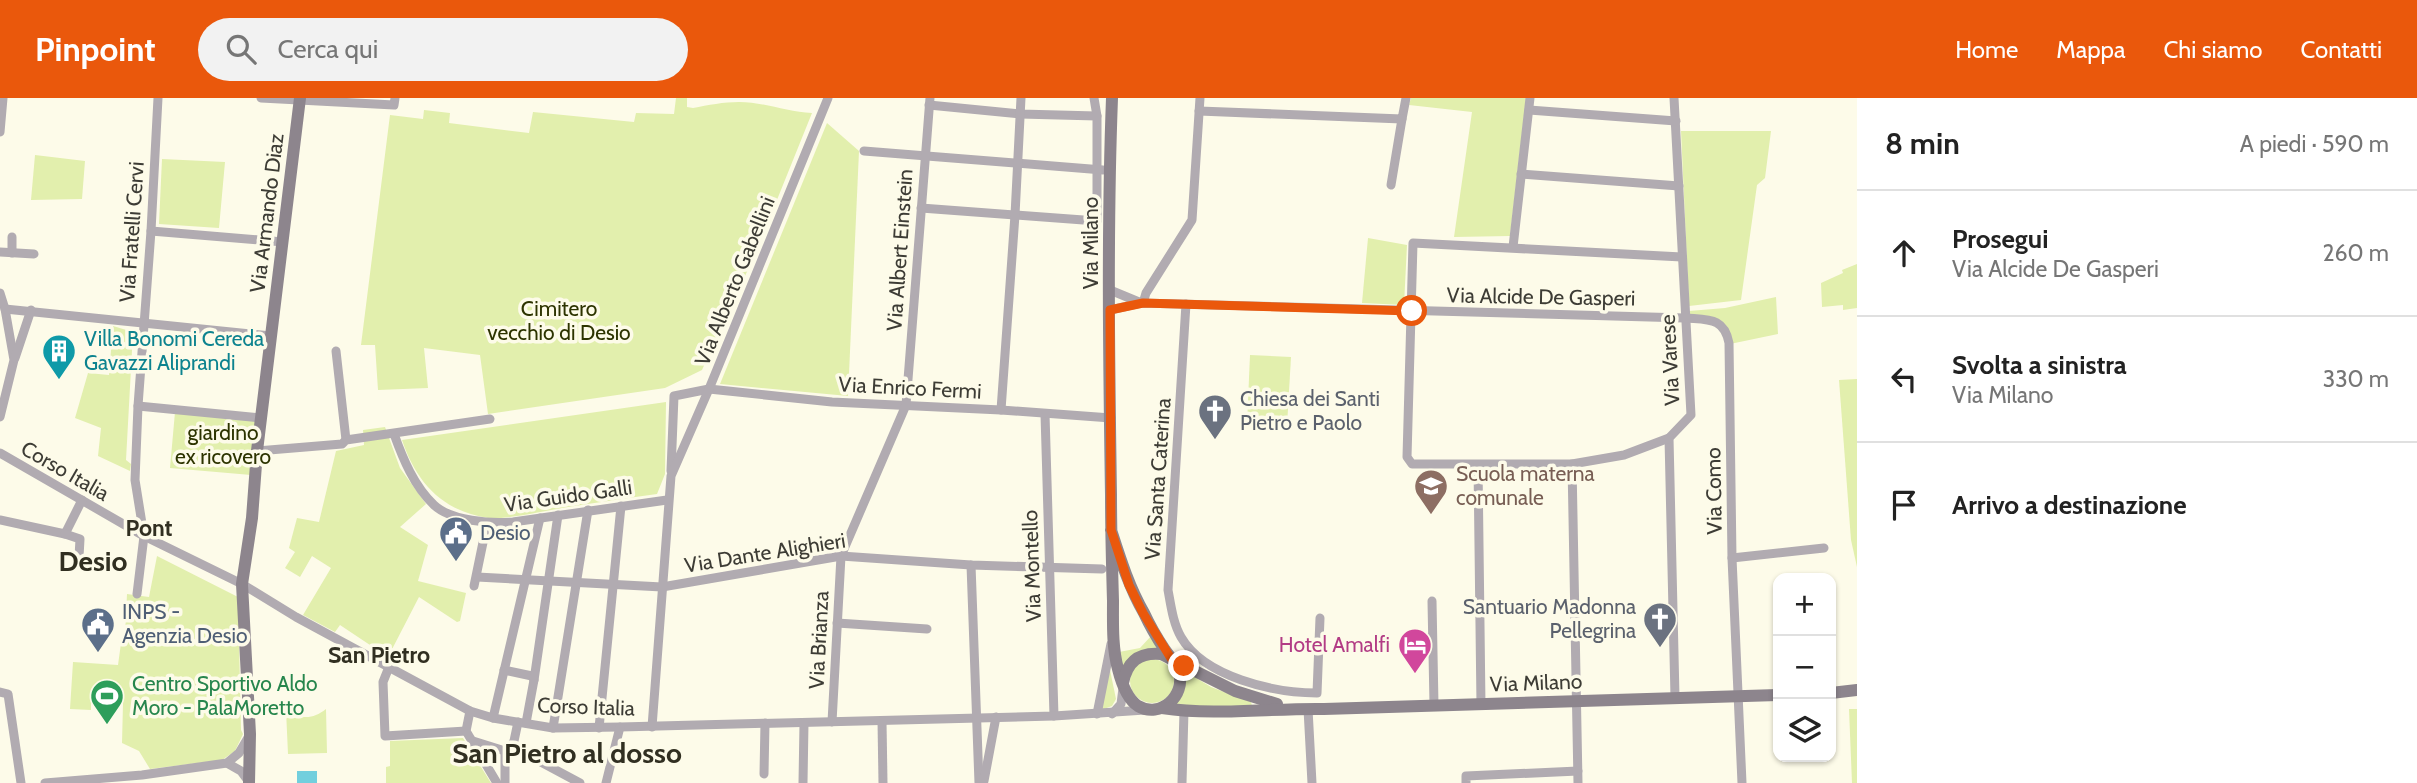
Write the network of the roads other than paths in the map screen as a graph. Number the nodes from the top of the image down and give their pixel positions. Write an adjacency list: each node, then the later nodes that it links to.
1 (3, 98): 23 (street)
2 (158, 98): 33 (street, Via Fratelli Cervi)
3 (261, 98): 13 (street)
4 (828, 98): 55 (street, Via Alberto Gabellini)
5 (1021, 98): 18 (street)
6 (1094, 98): 19 (street)
7 (1106, 98): 22 (main road, Via Milano)
8 (1114, 98): 22 (main road, Via Milano)
9 (1200, 98): 17 (street)
10 (1406, 98): 20 (street)
11 (1530, 98): 16 (street)
12 (1674, 98): 21 (street, Via Varese)
13 (300, 99): 14 (street); 35 (main road, Via Armando Diaz)
14 (394, 101)
15 (930, 102): 18 (street); 25 (street, Via Albert Einstein)
16 (1529, 110): 21 (street); 28 (street)
17 (1199, 111): 20 (street); 43 (street)
18 (1020, 114): 19 (street); 26 (street)
19 (1097, 116): 27 (street)
20 (1402, 119): 29 (street)
21 (1676, 121): 30 (street, Via Varese)
22 (1110, 125): 27 (main road, Via Milano)
23 (0, 132)
24 (864, 151): 25 (street)
25 (925, 156): 26 (street); 31 (street, Via Albert Einstein)
26 (1018, 163): 27 (street); 32 (street)
27 (1103, 170): 32 (street); 41 (main road, Via Milano)
28 (1521, 174): 30 (street); 36 (street)
29 (1391, 185)
30 (1679, 186): 40 (street, Via Varese)
31 (921, 208): 32 (street); 57 (street, Via Albert Einstein)
32 (1016, 215): 59 (street)
33 (151, 231): 35 (street); 50 (street, Via Fratelli Cervi)
34 (12, 237): 38 (street)
35 (283, 242): 51 (main road, Via Armando Diaz)
36 (1513, 247): 40 (street); 48 (street)
37 (0, 252): 38 (street)
38 (12, 253): 39 (street)
39 (34, 254)
40 (1682, 257): 49 (street, Via Varese)
41 (1110, 290): 43 (street); 47 (main road, Via Milano)
42 (0, 293): 45 (street)
43 (1142, 303): 44 (street, Via Alcide De Gasperi); 47 (street)
44 (1186, 304): 48 (street, Via Alcide De Gasperi); 99 (street, Via Santa Caterina)
45 (5, 309): 46 (street); 53 (street)
46 (30, 310): 50 (street); 53 (street)
47 (1110, 310): 63 (main road, Via Milano)
48 (1412, 311): 49 (street, Via Alcide De Gasperi); 71 (street)
49 (1685, 318): 66 (street, Via Varese); 87 (street, Via Como)
50 (144, 322): 51 (street); 58 (street, Via Fratelli Cervi)
51 (271, 336): 62 (main road, Via Armando Diaz)
52 (336, 351): 67 (street)
53 (14, 360): 54 (street)
54 (5, 377): 61 (street)
55 (709, 389): 56 (street, Via Enrico Fermi); 57 (street, Via Enrico Fermi); 72 (street, Via Alberto Gabellini)
56 (674, 396): 72 (street, Via Alberto Gabellini)
57 (906, 405): 59 (street, Via Enrico Fermi); 85 (street, Via Brianza)
58 (138, 406): 62 (street); 83 (street, Via Fratelli Cervi)
59 (1001, 410): 60 (street, Via Enrico Fermi)
60 (1045, 414): 63 (street, Via Enrico Fermi); 89 (street, Via Montello)
61 (0, 417)
62 (261, 418): 68 (main road, Via Armando Diaz)
63 (1111, 418): 81 (main road, Via Milano)
64 (490, 419): 65 (street)
65 (394, 434): 67 (street); 80 (street, Via Guido Galli)
66 (1669, 438): 70 (street); 113 (street)
67 (346, 440): 68 (street)
68 (257, 452): 94 (main road, Via Armando Diaz)
69 (0, 453): 73 (street, Corso Italia)
70 (1572, 464): 71 (street); 114 (street)
71 (1478, 465): 116 (street)
72 (671, 476): 74 (street, Via Alberto Gabellini)
73 (82, 500): 82 (street); 83 (street, Corso Italia)
74 (667, 500): 75 (street, Via Guido Galli); 96 (street, Via Alberto Gabellini)
75 (621, 506): 76 (street, Via Guido Galli); 95 (street)
76 (588, 510): 77 (street, Via Guido Galli); 93 (street)
77 (558, 515): 78 (street, Via Guido Galli); 92 (street)
78 (540, 518): 80 (street, Via Guido Galli); 91 (street)
79 (0, 520): 82 (street)
80 (487, 523): 91 (street, Via Dante Alighieri)
81 (1111, 530): 102 (main road, Via Milano); 103 (main road, Via Milano)
82 (65, 534): 86 (street)
83 (144, 536): 94 (street, Corso Italia); 97 (street, Via Fratelli Cervi)
84 (1824, 548): 87 (street)
85 (841, 556): 88 (street, Via Dante Alighieri); 96 (street, Via Dante Alighieri); 100 (street, Via Brianza)
86 (79, 557)
87 (1732, 558): 112 (street, Via Como)
88 (971, 565): 89 (street, Via Dante Alighieri); 126 (street)
89 (1049, 569): 90 (street, Via Dante Alighieri); 123 (street, Via Montello)
90 (1102, 569)
91 (527, 579): 92 (street, Via Dante Alighieri); 105 (street)
92 (550, 580): 93 (street, Via Dante Alighieri); 106 (street)
93 (577, 581): 95 (street, Via Dante Alighieri); 134 (street)
94 (242, 584): 104 (street, Corso Italia); 137 (main road, Via Armando Diaz)
95 (612, 584): 96 (street, Via Dante Alighieri); 135 (street)
96 (662, 587): 133 (street, Via Alberto Gabellini)
97 (137, 594)
98 (1432, 601): 115 (street)
99 (1320, 618)
100 (837, 623): 101 (street); 128 (street, Via Brianza)
101 (927, 629)
102 (1113, 635): 107 (main road, Via Milano); 121 (street)
103 (1172, 660): 107 (main road); 117 (main road, Via Milano); 118 (main road)
104 (389, 667): 119 (street, Corso Italia); 136 (street)
105 (504, 670): 106 (street); 125 (street)
106 (534, 680): 129 (street)
107 (1123, 684): 118 (main road); 122 (street)
108 (0, 692): 146 (street)
109 (1857, 692): 110 (main road)
110 (1836, 693)
111 (1773, 695): 112 (main road, Via Milano)
112 (1737, 696): 113 (main road, Via Milano); 158 (street, Via Como)
113 (1675, 697): 114 (main road, Via Milano)
114 (1578, 701): 116 (main road, Via Milano); 141 (street)
115 (1434, 705): 116 (main road, Via Milano); 117 (main road, Via Milano)
116 (1480, 705)
117 (1301, 708): 120 (main road, Via Milano); 156 (street)
118 (1156, 709): 120 (main road, Via Milano); 122 (street, Corso Italia)
119 (470, 710): 125 (street, Corso Italia); 136 (street)
120 (1184, 711): 155 (street)
121 (1097, 714): 122 (street, Corso Italia); 123 (street, Corso Italia)
122 (1112, 714)
123 (1054, 716): 124 (street, Corso Italia)
124 (996, 717): 126 (street, Corso Italia); 154 (street)
125 (493, 718): 129 (street, Corso Italia)
126 (979, 718): 127 (street, Corso Italia); 154 (street)
127 (882, 721): 128 (street, Corso Italia); 153 (street)
128 (832, 722): 131 (street, Corso Italia)
129 (522, 723): 134 (street, Corso Italia); 139 (street)
130 (765, 723): 131 (street, Corso Italia); 133 (street, Corso Italia); 142 (street)
131 (804, 723): 152 (street)
132 (620, 727): 133 (street, Corso Italia); 135 (street, Corso Italia); 151 (street)
133 (652, 727)
134 (553, 728): 135 (street, Corso Italia)
135 (599, 728)
136 (466, 731): 138 (street)
137 (250, 734): 140 (street); 145 (main road, Via Armando Diaz)
138 (471, 741): 139 (street); 148 (street)
139 (508, 749): 149 (street); 150 (street)
140 (227, 763): 143 (street); 145 (street)
141 (1578, 771): 144 (street); 157 (street)
142 (764, 774)
143 (142, 779): 147 (street)
144 (1466, 779)
145 (249, 782)
146 (21, 783)
147 (45, 783)
148 (497, 783)
149 (505, 783)
150 (580, 783)
151 (606, 783)
152 (803, 783)
153 (883, 783)
154 (981, 783)
155 (1182, 783)
156 (1312, 783)
157 (1578, 783)
158 (1742, 783)

